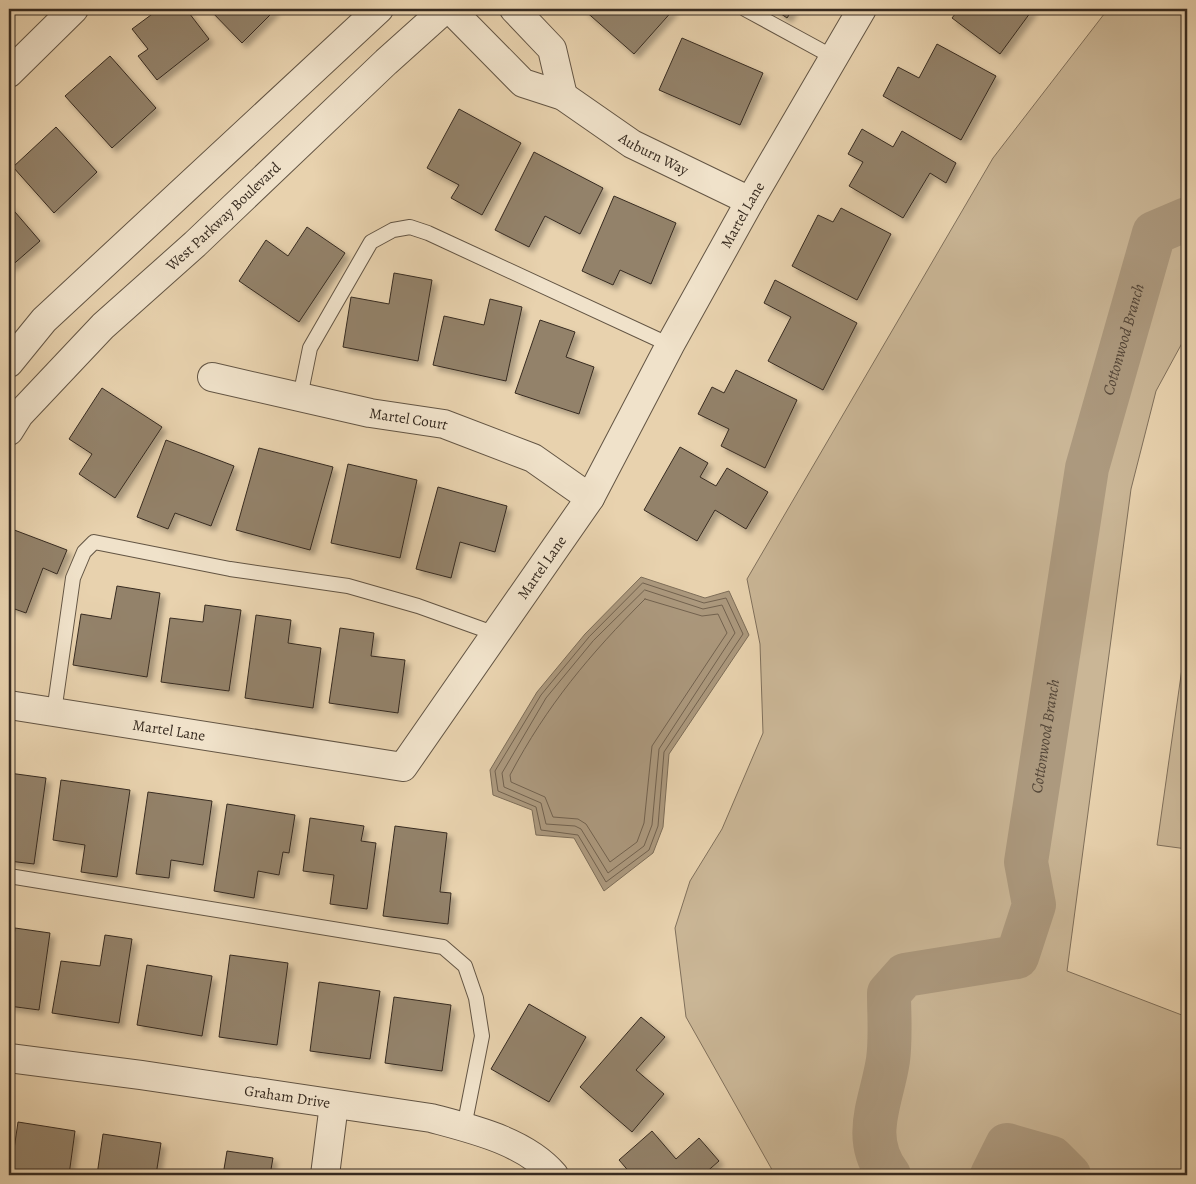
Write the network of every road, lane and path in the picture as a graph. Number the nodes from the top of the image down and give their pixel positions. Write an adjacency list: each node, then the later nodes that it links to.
1 (74, 9): 9 (street)
2 (379, 9): 13 (street)
3 (445, 9): 16 (street, West Parkway Boulevard)
4 (450, 9): 10 (street, Auburn Way)
5 (514, 9): 10 (street)
6 (745, 9): 8 (lane)
7 (862, 9): 8 (street, Martel Lane)
8 (834, 57): 11 (street, Martel Lane)
9 (9, 72)
10 (563, 96): 11 (street, Auburn Way)
11 (750, 200): 12 (street, Martel Lane)
12 (670, 345): 15 (lane); 17 (street, Martel Lane)
13 (9, 363)
14 (212, 377): 15 (street, Martel Court)
15 (300, 397): 17 (street, Martel Court)
16 (9, 431)
17 (590, 498): 18 (street, Martel Lane)
18 (496, 634): 20 (street, Martel Lane); 20 (lane)
19 (9, 705): 20 (street, Martel Lane)
20 (54, 712)
21 (9, 876): 24 (lane)
22 (9, 1058): 23 (street, Graham Drive)
23 (334, 1104): 24 (street, Graham Drive); 25 (street)
24 (464, 1127): 26 (street, Graham Drive)
25 (326, 1175)
26 (554, 1175)

